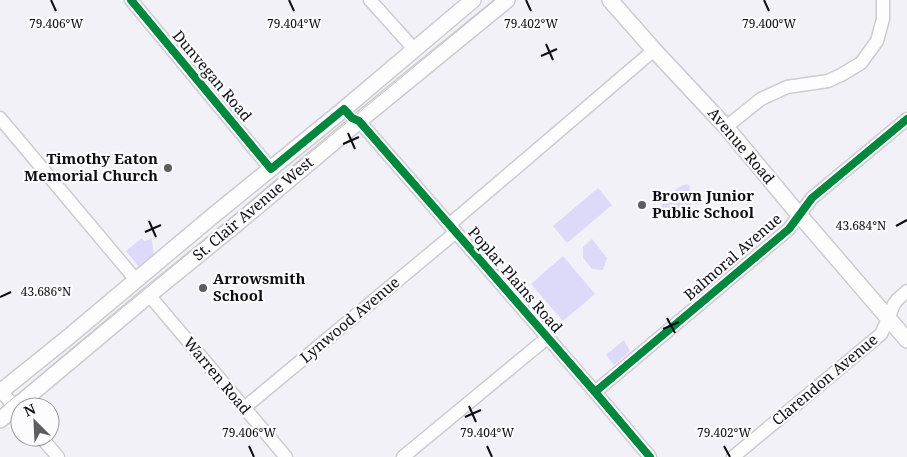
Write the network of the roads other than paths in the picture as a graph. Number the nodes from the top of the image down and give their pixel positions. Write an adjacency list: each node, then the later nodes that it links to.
1 (131, 0): 13 (street, Dunvegan Road)
2 (370, 0): 7 (street)
3 (473, 0): 7 (main road, St. Clair Avenue West)
4 (507, 0): 11 (main road, St. Clair Avenue West)
5 (610, 0): 8 (main road, Avenue Road)
6 (883, 0): 12 (street)
7 (414, 49): 13 (main road, St. Clair Avenue West)
8 (654, 50): 12 (main road, Avenue Road); 17 (street, Lynwood Avenue)
9 (0, 118): 18 (street)
10 (907, 119): 15 (street, Balmoral Avenue)
11 (359, 120): 16 (main road, St. Clair Avenue West); 17 (street, Poplar Plains Road)
12 (726, 127): 15 (main road, Avenue Road)
13 (271, 169): 14 (main road, St. Clair Avenue West)
14 (221, 209): 16 (main road); 18 (main road, St. Clair Avenue West)
15 (799, 214): 21 (main road, Avenue Road); 25 (street, Balmoral Avenue)
16 (234, 226): 20 (main road, St. Clair Avenue West)
17 (453, 228): 22 (street, Poplar Plains Road); 28 (street, Lynwood Avenue)
18 (136, 280): 24 (main road, St. Clair Avenue West)
19 (907, 291): 21 (street, Clarendon Avenue)
20 (149, 295): 26 (main road, St. Clair Avenue West); 28 (street, Warren Road)
21 (888, 319): 23 (main road, Avenue Road); 34 (street, Clarendon Avenue)
22 (548, 338): 25 (street, Poplar Plains Road); 33 (street)
23 (907, 340)
24 (0, 391): 27 (street)
25 (595, 392): 30 (street, Poplar Plains Road)
26 (33, 397)
27 (10, 402)
28 (244, 408): 32 (street, Warren Road)
29 (50, 447): 31 (street)
30 (645, 455)
31 (58, 457)
32 (286, 457)
33 (403, 457)
34 (733, 457)

